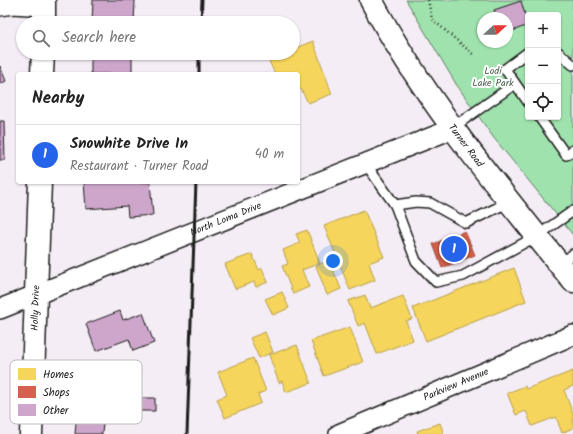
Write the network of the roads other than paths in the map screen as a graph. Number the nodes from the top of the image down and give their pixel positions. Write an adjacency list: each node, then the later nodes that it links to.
1 (372, 0): 12 (main road, Turner Road)
2 (0, 6): 3 (street)
3 (44, 10)
4 (525, 54): 9 (lane)
5 (561, 55): 7 (lane)
6 (43, 60): 8 (main road)
7 (573, 65)
8 (42, 72)
9 (515, 84): 10 (lane); 12 (lane)
10 (525, 98)
11 (541, 120): 13 (lane)
12 (452, 129): 14 (street, North Loma Drive); 16 (main road, Turner Road)
13 (573, 150)
14 (366, 163): 17 (lane); 21 (street, North Loma Drive)
15 (40, 184): 21 (main road, Holly Drive)
16 (510, 202): 17 (lane); 19 (main road, Turner Road)
17 (395, 205): 19 (lane)
18 (573, 211): 19 (lane)
19 (537, 236): 20 (main road, Turner Road)
20 (569, 267)
21 (36, 294): 22 (street, North Loma Drive); 24 (main road, Holly Drive)
22 (0, 309)
23 (573, 335): 26 (street, Parkview Avenue)
24 (34, 360)
25 (31, 424): 27 (main road, Holly Drive)
26 (347, 433)
27 (31, 434)

